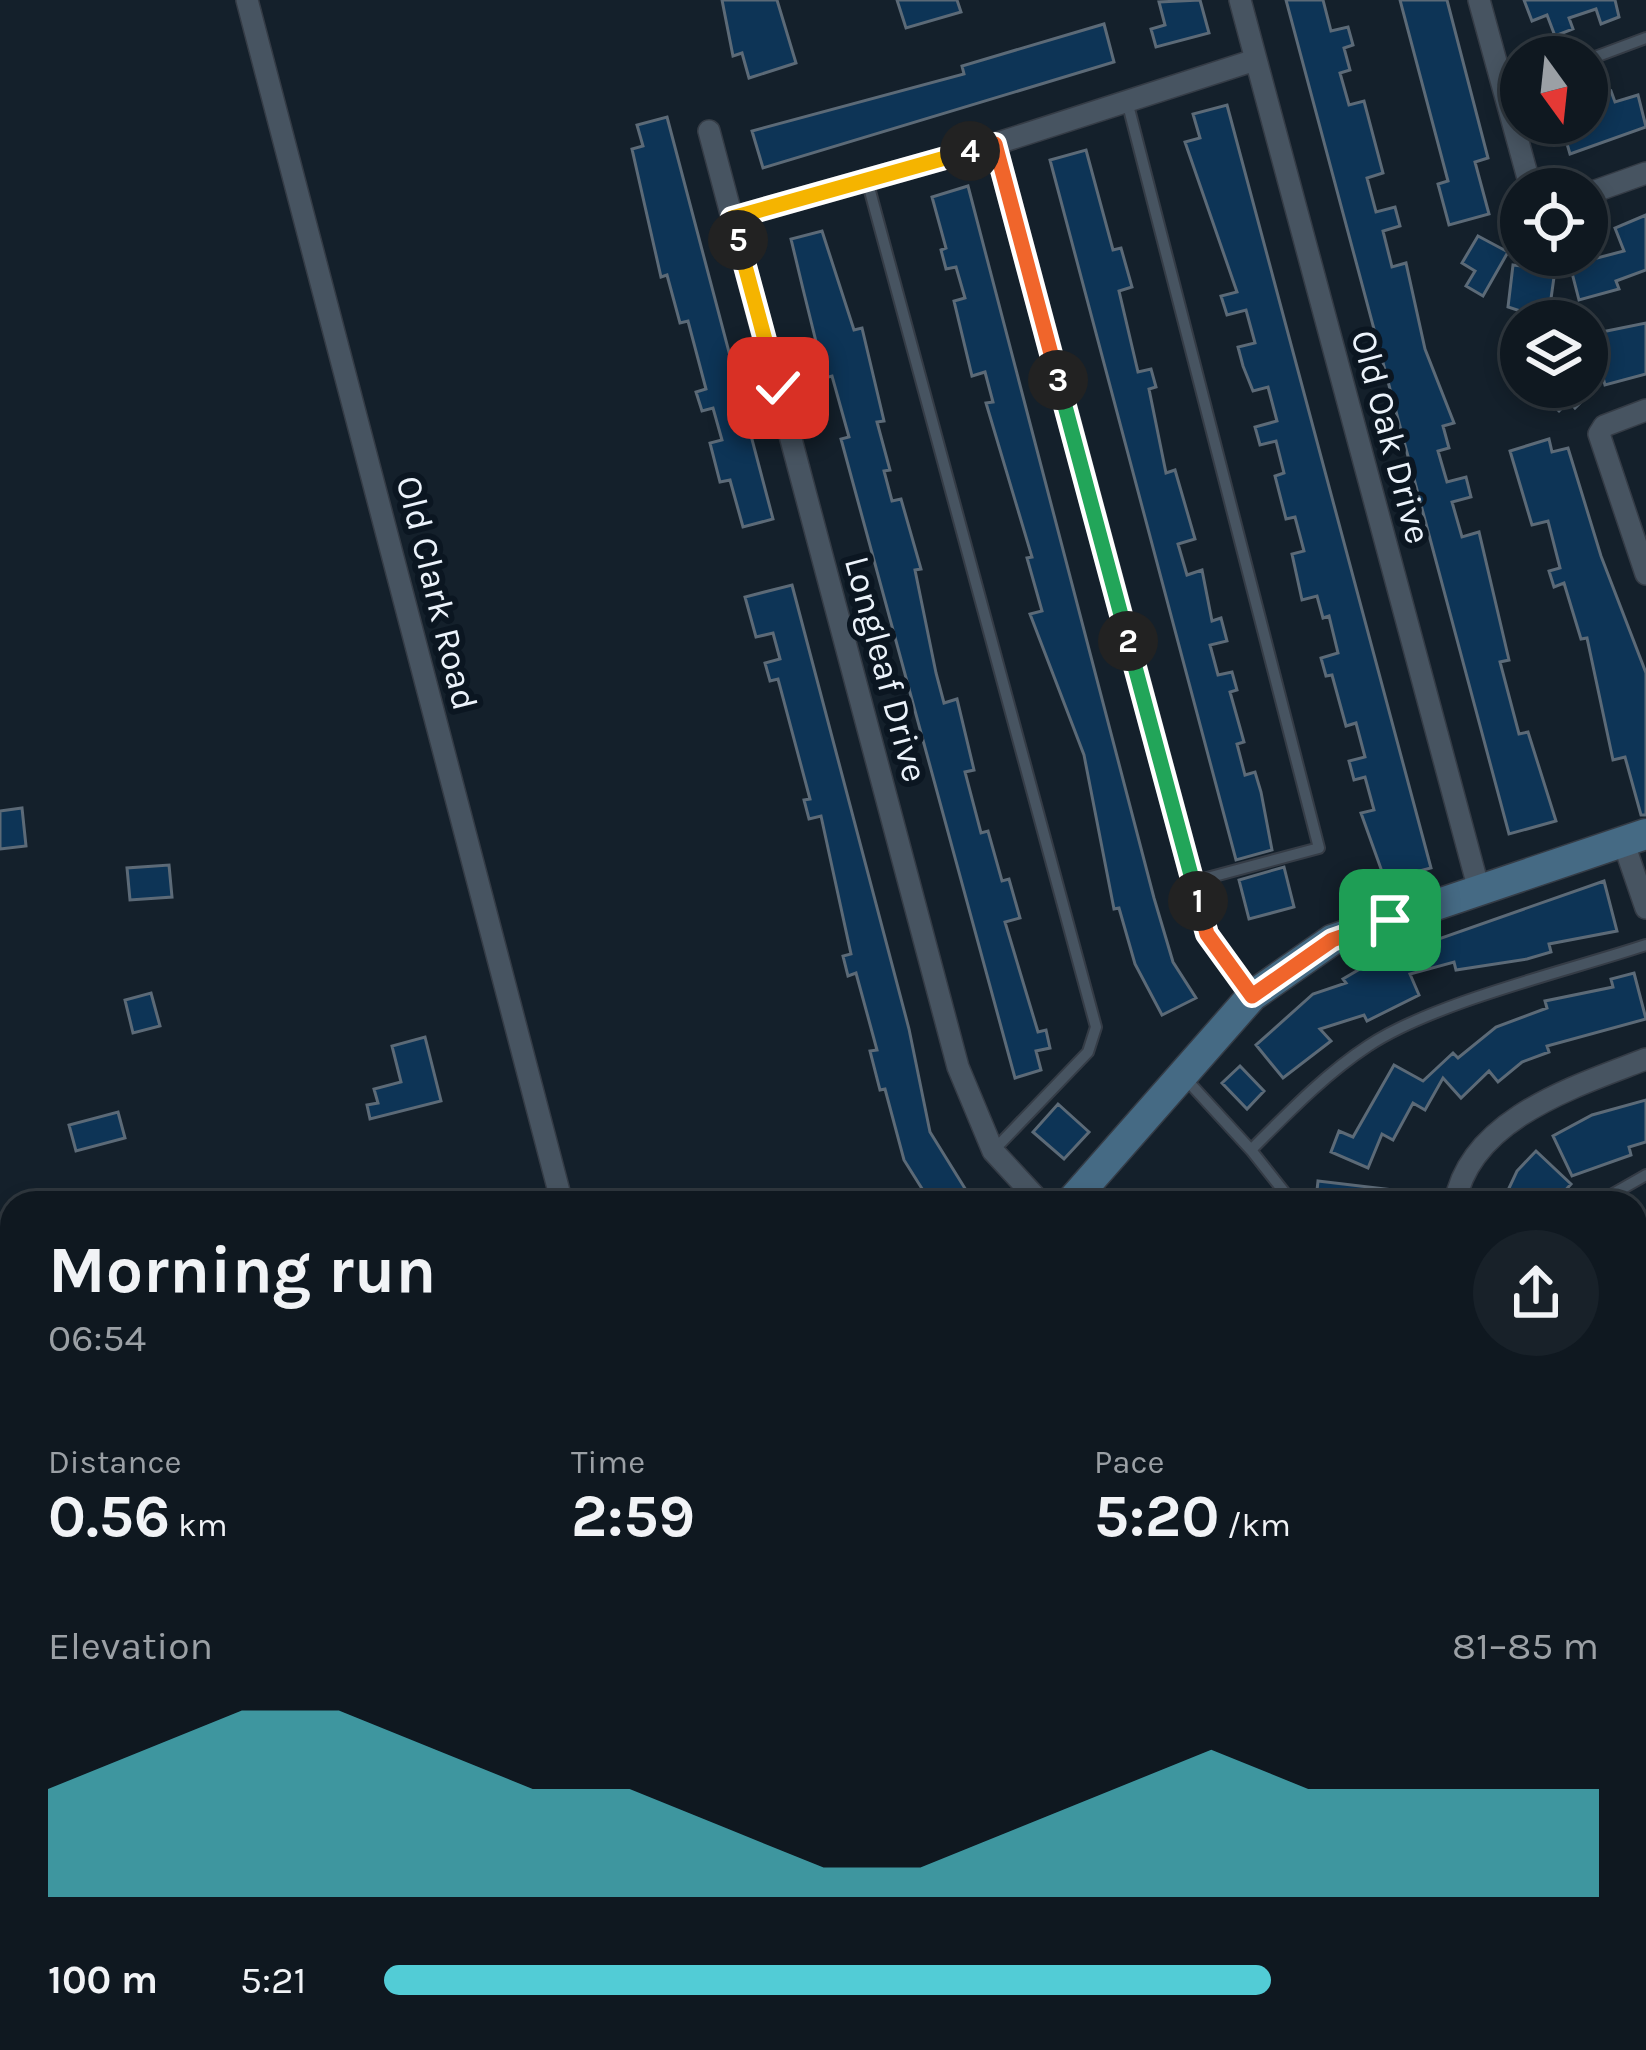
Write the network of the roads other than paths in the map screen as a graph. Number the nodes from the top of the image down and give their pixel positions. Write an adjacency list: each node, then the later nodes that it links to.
1 (247, 0): 28 (street, Old Clark Road)
2 (1240, 0): 7 (street, Old Oak Drive)
3 (1479, 0): 6 (street)
4 (1646, 38): 5 (lane)
5 (1608, 52)
6 (1500, 56)
7 (1255, 60): 8 (street); 19 (street, Old Oak Drive)
8 (1127, 101): 10 (street); 18 (lane)
9 (709, 131): 14 (street, Longleaf Drive)
10 (995, 144): 12 (street); 18 (street)
11 (1646, 173): 13 (street)
12 (867, 180): 14 (street); 25 (lane)
13 (1608, 187)
14 (732, 218): 25 (street, Longleaf Drive)
15 (1646, 410): 16 (street)
16 (1646, 574)
17 (1635, 837): 19 (street); 20 (street)
18 (1192, 882): 22 (street)
19 (1479, 890): 22 (street)
20 (1646, 908)
21 (1646, 945): 26 (lane)
22 (1252, 996): 24 (street)
23 (1646, 1059): 32 (street)
24 (1183, 1075): 26 (lane); 30 (street)
25 (993, 1150): 29 (street, Longleaf Drive)
26 (1251, 1150): 31 (lane)
27 (1646, 1175): 33 (lane)
28 (559, 1191)
29 (1030, 1191)
30 (1081, 1191)
31 (1283, 1191)
32 (1461, 1191)
33 (1618, 1191)

